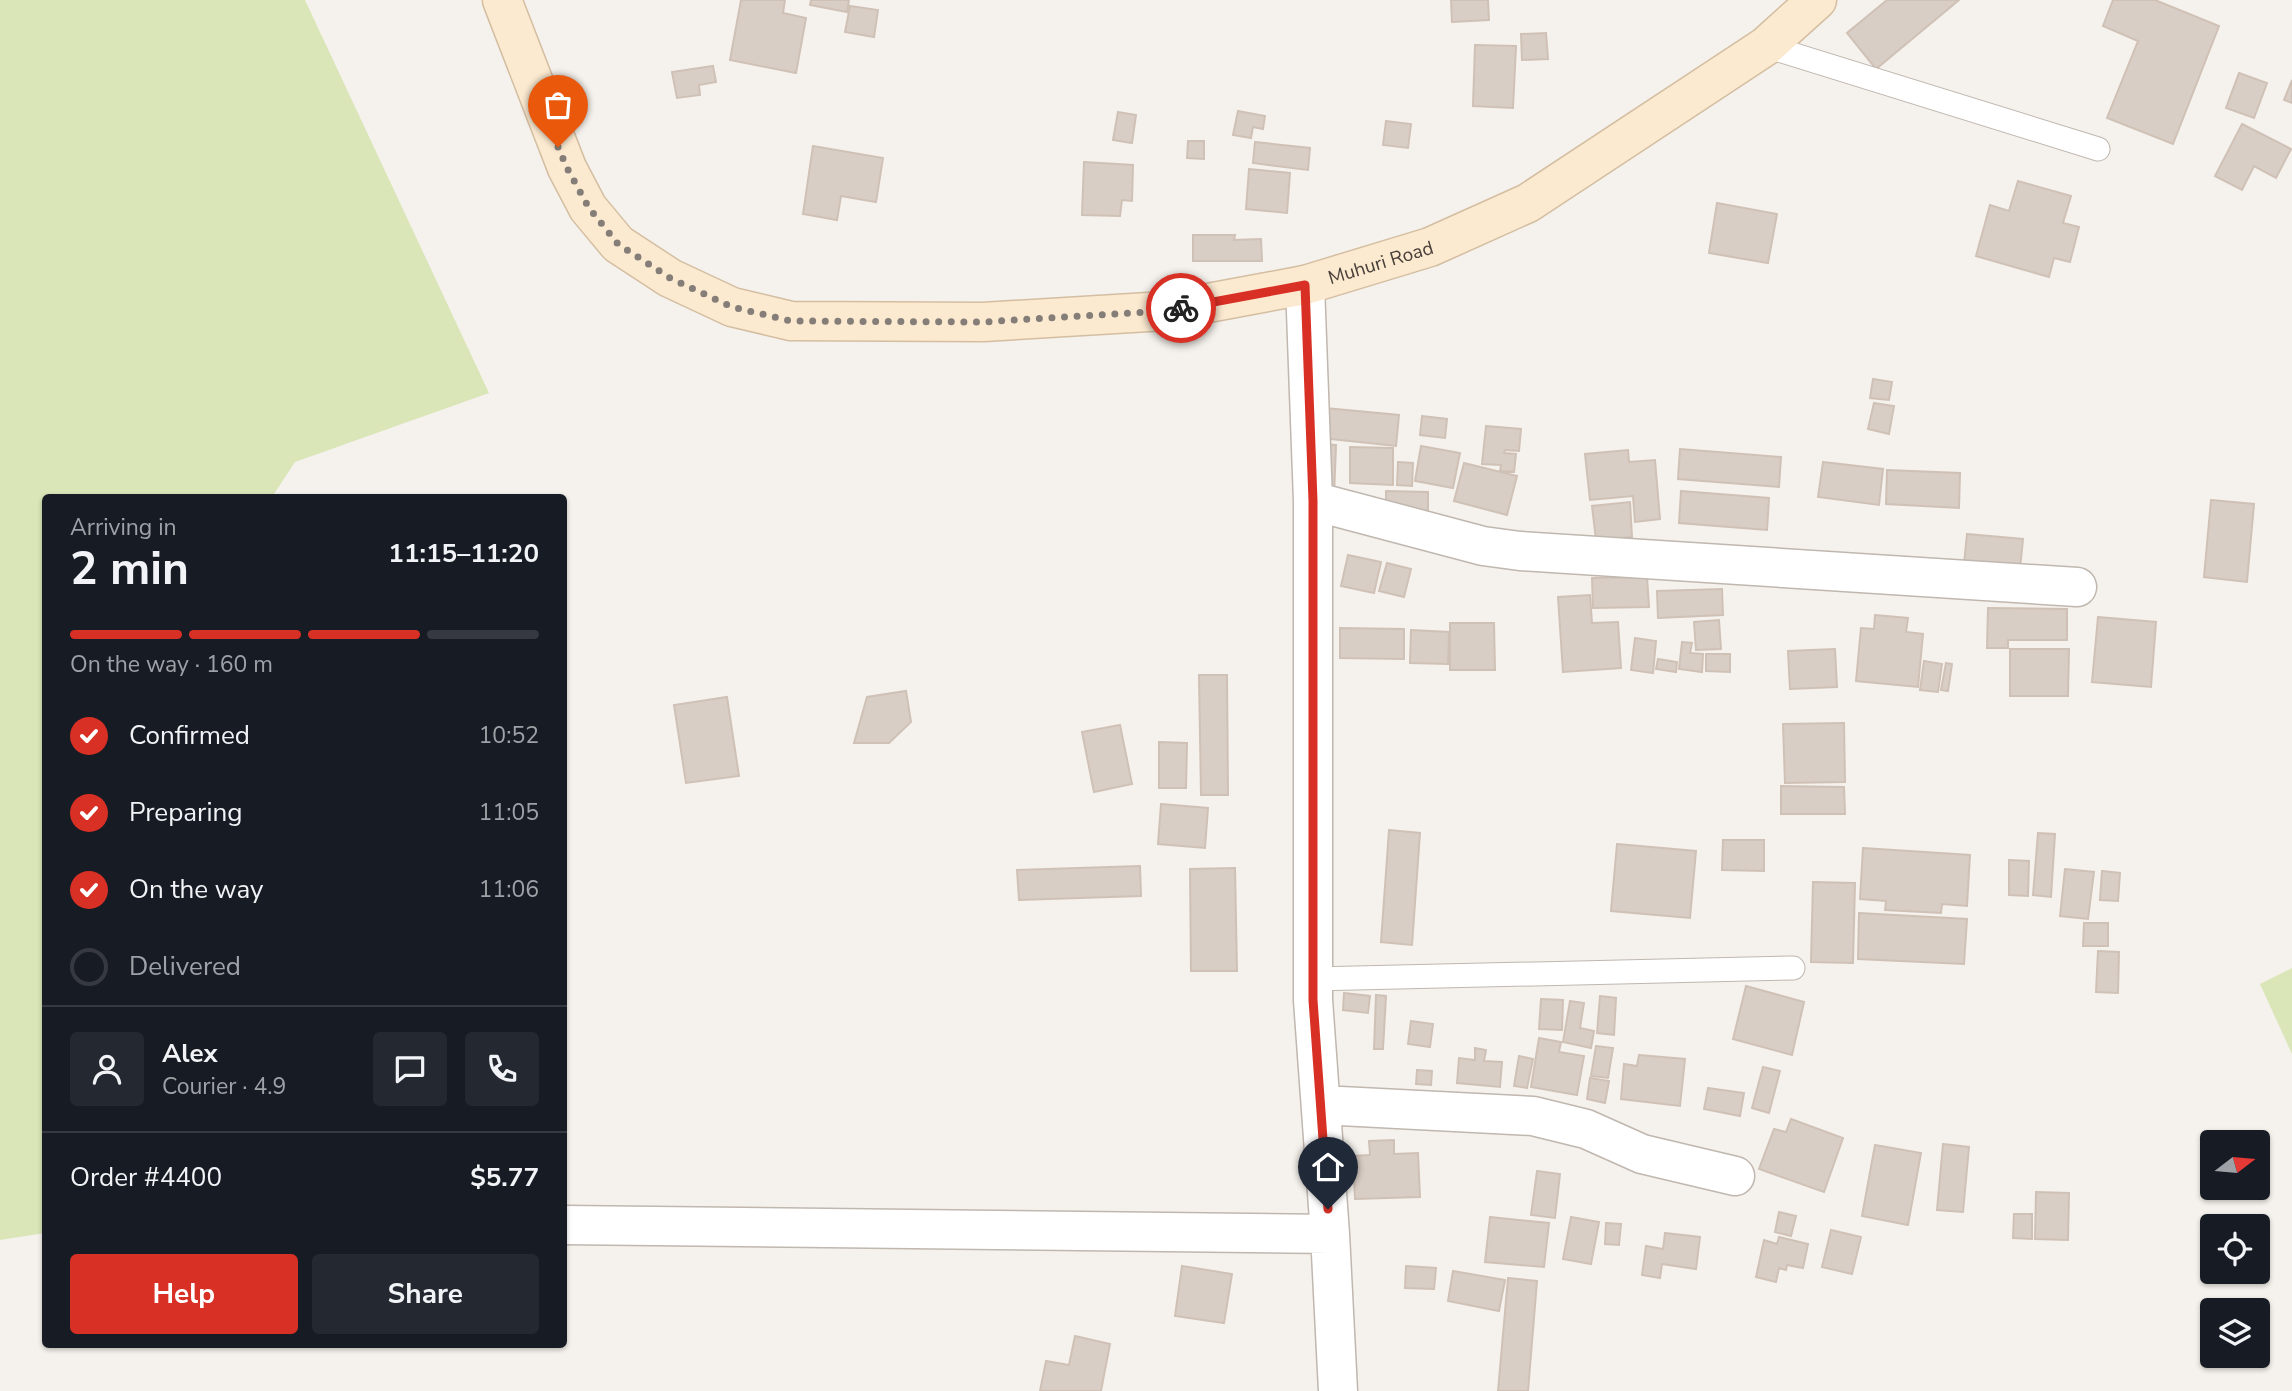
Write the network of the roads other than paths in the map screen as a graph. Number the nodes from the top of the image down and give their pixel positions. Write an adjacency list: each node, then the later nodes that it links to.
1 (502, 0): 5 (main road, Muhuri Road)
2 (1816, 0): 3 (main road, Muhuri Road)
3 (1766, 46): 4 (lane); 5 (main road, Muhuri Road)
4 (2098, 149)
5 (1305, 285): 6 (street)
6 (1313, 501): 7 (street); 9 (street)
7 (2077, 587)
8 (1793, 968): 9 (lane)
9 (1313, 979): 10 (street)
10 (1321, 1105): 11 (street); 13 (street)
11 (1735, 1176)
12 (567, 1225): 13 (street)
13 (1330, 1234): 14 (street)
14 (1338, 1391)

